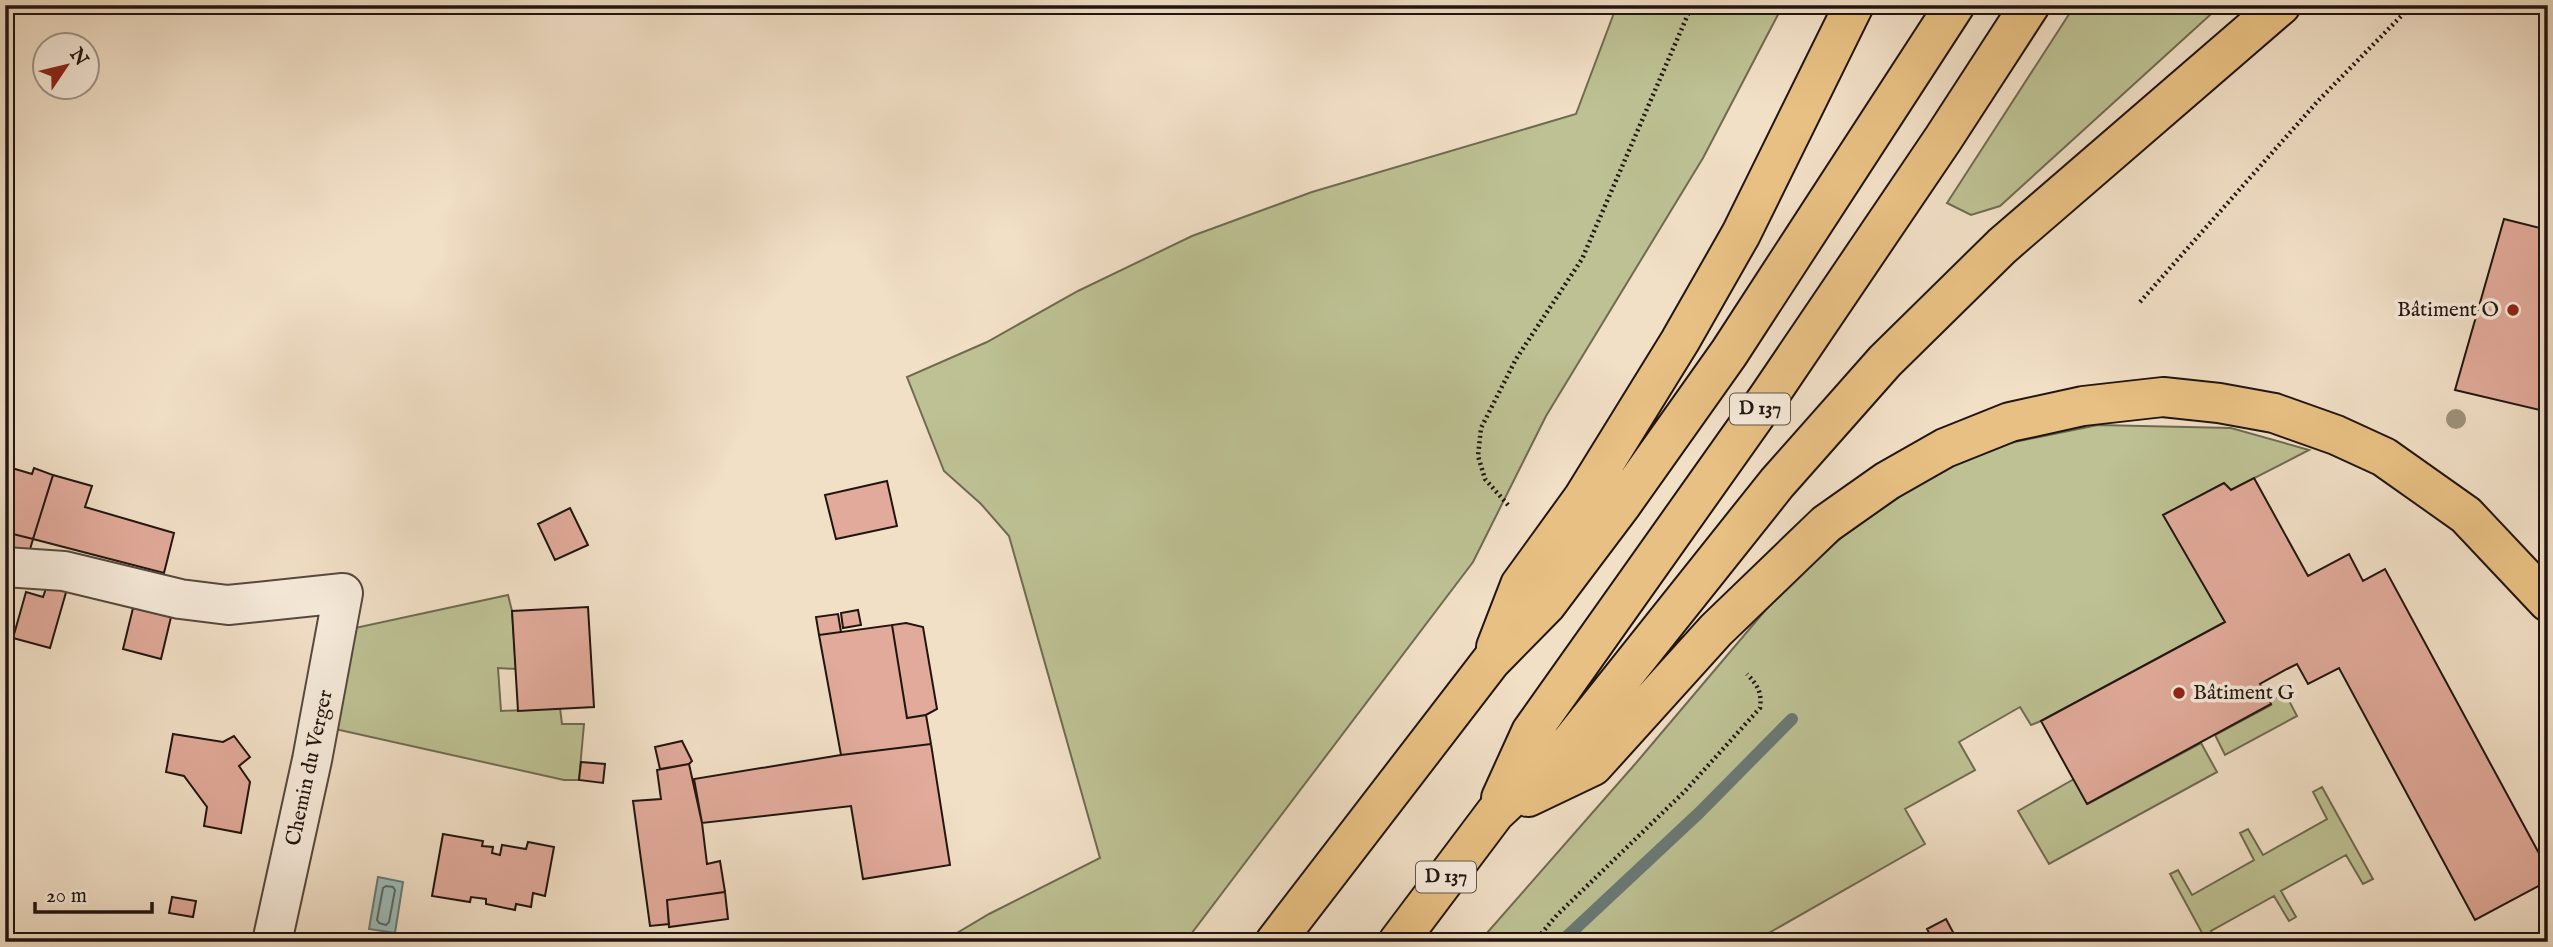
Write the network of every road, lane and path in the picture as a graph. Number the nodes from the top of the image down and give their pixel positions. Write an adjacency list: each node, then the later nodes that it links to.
1 (1692, 5): 10 (path)
2 (1854, 5): 13 (highway)
3 (1955, 5): 13 (highway, D 137)
4 (2030, 5): 15 (highway, D 137)
5 (2281, 5): 8 (highway)
6 (2287, 5): 8 (highway)
7 (2412, 5): 9 (path)
8 (2252, 31): 15 (highway)
9 (2140, 302)
10 (1508, 505)
11 (5, 567): 16 (street, Chemin du Verger)
12 (2548, 602): 15 (highway)
13 (1491, 661): 17 (highway, D 137)
14 (1747, 674): 19 (path)
15 (1495, 813): 18 (highway, D 137)
16 (272, 942)
17 (1275, 942)
18 (1398, 942)
19 (1534, 942)

